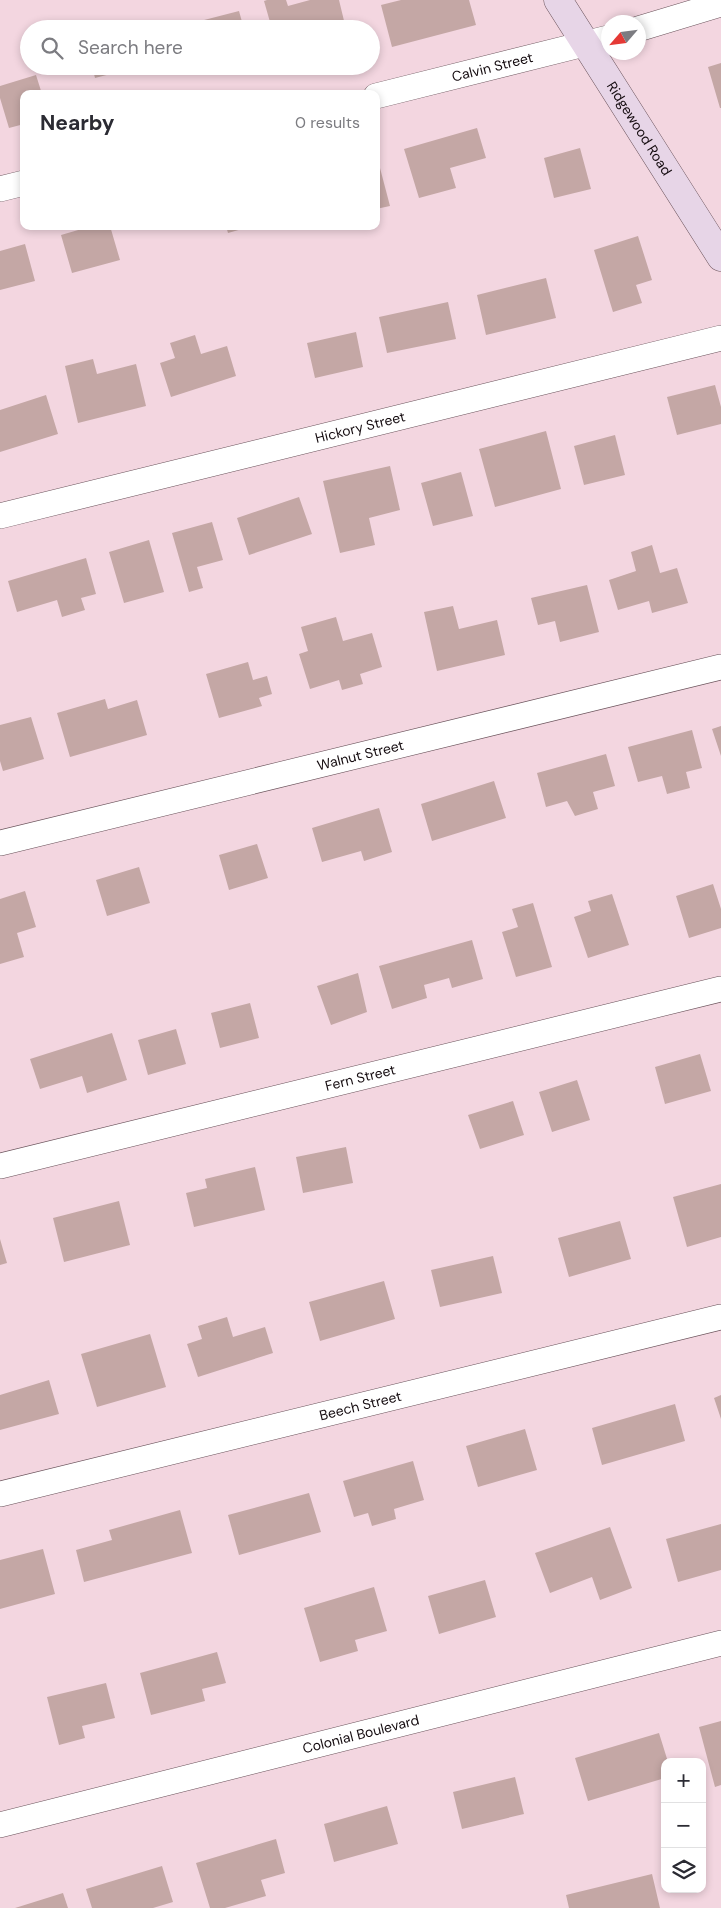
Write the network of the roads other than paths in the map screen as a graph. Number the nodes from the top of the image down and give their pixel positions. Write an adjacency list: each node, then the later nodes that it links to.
1 (558, 0): 4 (main road, Ridgewood Road)
2 (721, 4): 3 (street)
3 (646, 27)
4 (597, 41): 5 (street, Calvin Street); 8 (main road, Ridgewood Road)
5 (380, 95)
6 (20, 184): 7 (street)
7 (0, 189)
8 (721, 257)
9 (721, 338): 10 (street, Hickory Street)
10 (0, 516)
11 (721, 667): 12 (street, Walnut Street)
12 (0, 843)
13 (721, 989): 14 (street, Fern Street)
14 (0, 1166)
15 (721, 1317): 16 (street, Beech Street)
16 (0, 1494)
17 (721, 1643): 18 (street, Colonial Boulevard)
18 (0, 1824)

